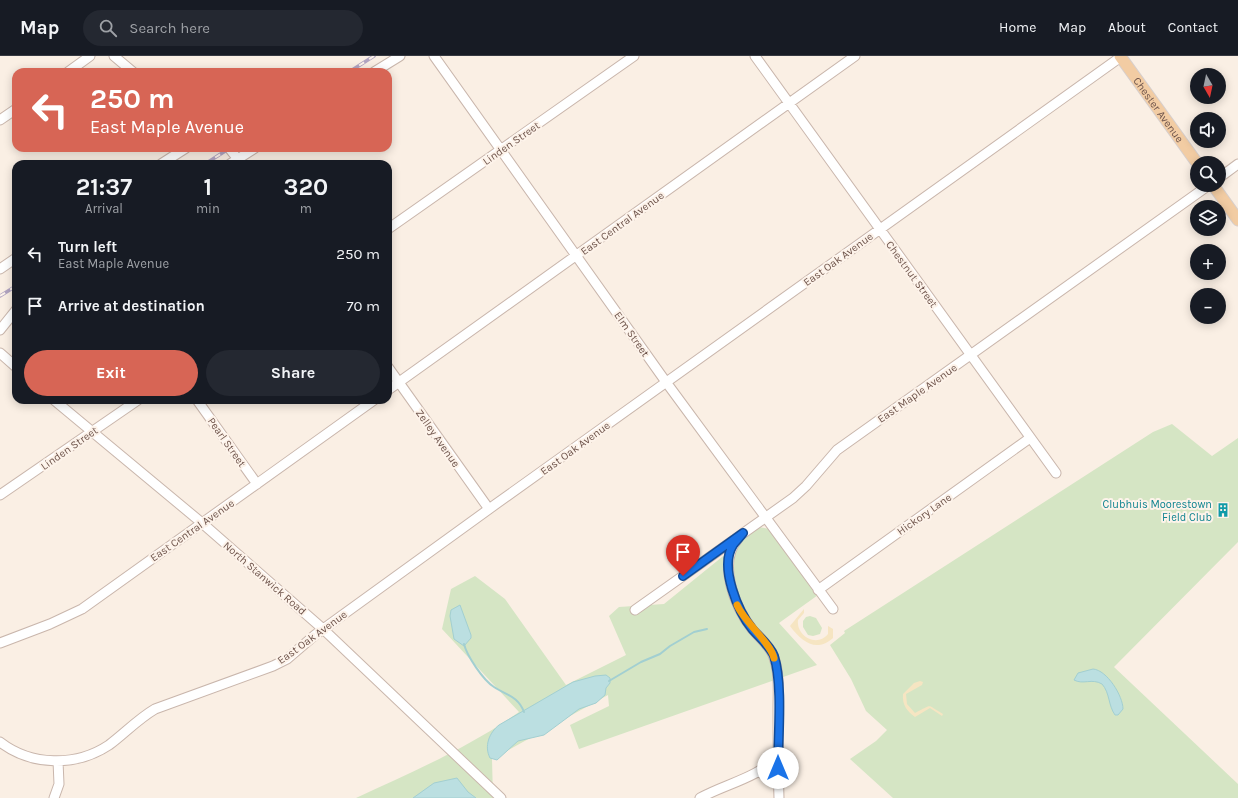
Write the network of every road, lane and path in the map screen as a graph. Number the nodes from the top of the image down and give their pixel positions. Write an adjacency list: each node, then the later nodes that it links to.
1 (90, 56): 9 (street)
2 (114, 56): 10 (street)
3 (400, 56): 11 (street)
4 (434, 56): 15 (street, Elm Street)
5 (634, 56): 15 (street, Linden Street)
6 (755, 56): 12 (street, Chestnut Street)
7 (855, 56): 12 (street, East Central Avenue)
8 (1121, 56): 18 (main road, Chester Avenue); 27 (street, East Oak Avenue)
9 (74, 68)
10 (128, 68)
11 (380, 68)
12 (789, 103): 27 (street, Chestnut Street); 28 (street, East Central Avenue)
13 (12, 111): 14 (street)
14 (0, 120)
15 (501, 151): 26 (street, Linden Street); 28 (street, Elm Street)
16 (180, 152): 19 (street)
17 (250, 152): 20 (street)
18 (1192, 156)
19 (168, 160)
20 (240, 160)
21 (1238, 164): 22 (street)
22 (1226, 173)
23 (1199, 192): 34 (street, East Maple Avenue)
24 (1218, 192): 25 (main road)
25 (1238, 220)
26 (392, 226)
27 (880, 229): 34 (street, Chestnut Street); 38 (street, East Oak Avenue)
28 (576, 255): 37 (street, East Central Avenue); 38 (street, Elm Street)
29 (12, 261): 30 (street)
30 (0, 269)
31 (12, 315): 32 (street)
32 (0, 330)
33 (0, 353): 35 (street)
34 (970, 355): 45 (street, Chestnut Street); 50 (street, East Maple Avenue)
35 (12, 364)
36 (392, 372): 37 (street, Zelley Avenue)
37 (399, 382): 39 (street, East Central Avenue); 49 (street, Zelley Avenue)
38 (666, 382): 49 (street, East Oak Avenue); 50 (street, Elm Street)
39 (392, 387)
40 (59, 404): 44 (street, North Stanwick Road)
41 (132, 404): 44 (street, Linden Street)
42 (201, 404): 47 (street, Pearl Street)
43 (368, 404): 47 (street, East Central Avenue)
44 (92, 432): 48 (street, Linden Street); 51 (street, North Stanwick Road)
45 (1030, 438): 46 (street, Chestnut Street); 53 (street, Hickory Lane)
46 (1056, 473)
47 (257, 484): 51 (street, East Central Avenue)
48 (0, 495)
49 (489, 509): 56 (street, East Oak Avenue)
50 (766, 518): 52 (street, East Maple Avenue); 53 (street, Elm Street)
51 (202, 522): 56 (street, North Stanwick Road); 57 (street, East Central Avenue)
52 (743, 533): 55 (street, East Maple Avenue); 59 (street)
53 (818, 590): 54 (street, Elm Street)
54 (834, 609)
55 (634, 610)
56 (323, 629): 60 (street, East Oak Avenue); 64 (street, North Stanwick Road)
57 (0, 643)
58 (0, 742): 60 (street, East Oak Avenue)
59 (778, 756): 61 (street); 62 (street)
60 (58, 761): 63 (street)
61 (758, 772): 62 (street); 65 (street)
62 (779, 779): 66 (street)
63 (54, 798)
64 (501, 798)
65 (700, 798)
66 (780, 798)

